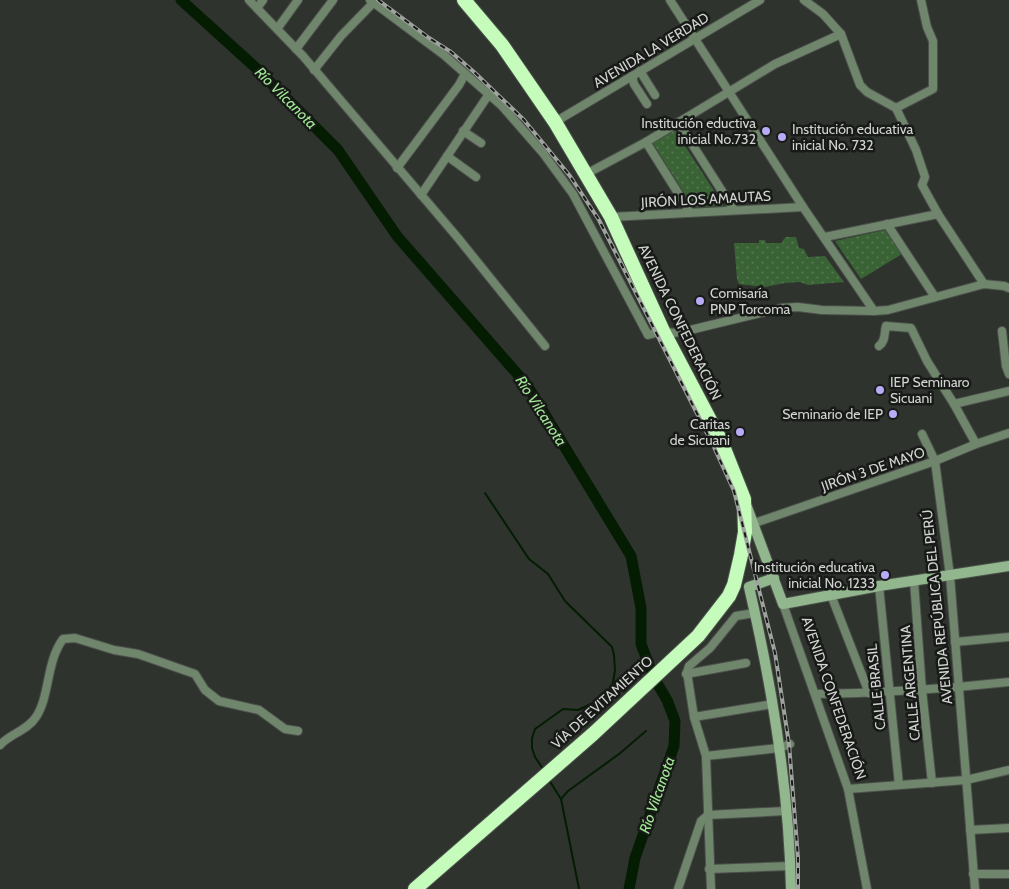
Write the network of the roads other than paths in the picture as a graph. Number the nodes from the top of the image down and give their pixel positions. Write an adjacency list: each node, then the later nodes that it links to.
1 (248, 0): 11 (street)
2 (263, 0): 11 (street)
3 (298, 0): 12 (street)
4 (333, 0): 15 (street)
5 (464, 0): 25 (highway, AVENIDA CONFEDERACIÓN)
6 (670, 0): 14 (street)
7 (760, 0): 14 (street, AVENIDA LA VERDAD)
8 (804, 0): 13 (street)
9 (922, 0): 24 (street)
10 (373, 1): 16 (street); 18 (street)
11 (257, 8): 12 (street)
12 (277, 29): 15 (street)
13 (841, 34): 20 (street); 24 (street)
14 (695, 38): 17 (street, AVENIDA LA VERDAD); 20 (street)
15 (296, 49): 16 (street)
16 (314, 70): 31 (street)
17 (640, 71): 19 (street, AVENIDA LA VERDAD); 22 (street)
18 (465, 74): 21 (street); 31 (street)
19 (632, 76): 23 (street); 25 (street, AVENIDA LA VERDAD)
20 (728, 92): 26 (street); 35 (street)
21 (488, 94): 27 (street); 46 (street)
22 (655, 95)
23 (647, 104)
24 (896, 108): 38 (street)
25 (555, 122): 32 (highway, AVENIDA CONFEDERACIÓN)
26 (678, 122): 28 (street); 36 (street)
27 (464, 131): 29 (street); 30 (street)
28 (646, 142): 32 (street); 37 (street)
29 (481, 143)
30 (446, 156): 33 (street); 34 (street)
31 (398, 168): 34 (street)
32 (586, 174): 39 (highway, AVENIDA CONFEDERACIÓN)
33 (476, 177)
34 (421, 194): 48 (street)
35 (803, 207): 36 (street, JIRÓN LOS AMAUTAS); 41 (street)
36 (734, 210): 37 (street, JIRÓN LOS AMAUTAS)
37 (690, 212): 39 (street, JIRÓN LOS AMAUTAS)
38 (938, 214): 40 (street); 42 (street)
39 (611, 217): 46 (highway, AVENIDA CONFEDERACIÓN)
40 (887, 224): 41 (street); 44 (street)
41 (824, 237): 45 (street)
42 (984, 284): 43 (street); 44 (street)
43 (1009, 288)
44 (934, 297): 45 (street)
45 (874, 311): 46 (street)
46 (663, 331): 57 (highway, AVENIDA CONFEDERACIÓN)
47 (1002, 332): 50 (street)
48 (545, 346)
49 (879, 346): 52 (street)
50 (1009, 374)
51 (1009, 391): 52 (street)
52 (954, 404): 55 (street)
53 (1009, 433): 55 (street, JIRÓN 3 DE MAYO)
54 (922, 434): 56 (street, AVENIDA REPÚBLICA DEL PERÚ)
55 (976, 444): 56 (street, JIRÓN 3 DE MAYO)
56 (934, 461): 58 (street, JIRÓN 3 DE MAYO); 60 (street, AVENIDA REPÚBLICA DEL PERÚ)
57 (744, 499): 58 (highway, VÍA DE EVITAMIENTO)
58 (749, 525): 61 (street, AVENIDA CONFEDERACIÓN); 63 (highway, VÍA DE EVITAMIENTO)
59 (1009, 566): 60 (street)
60 (950, 576): 62 (street); 70 (street, AVENIDA REPÚBLICA DEL PERÚ)
61 (774, 578): 65 (street); 67 (street, AVENIDA CONFEDERACIÓN)
62 (914, 581): 64 (street); 75 (street, CALLE ARGENTINA)
63 (734, 585): 65 (street); 99 (highway, VÍA DE EVITAMIENTO)
64 (879, 586): 66 (street); 77 (street, CALLE BRASIL)
65 (749, 587): 68 (street)
66 (831, 595): 67 (street); 76 (street)
67 (784, 604): 78 (street, AVENIDA CONFEDERACIÓN)
68 (755, 613): 72 (street); 79 (street)
69 (1009, 637): 70 (street)
70 (954, 642): 74 (street, AVENIDA REPÚBLICA DEL PERÚ)
71 (746, 663): 72 (street)
72 (686, 674): 80 (street)
73 (1009, 682): 74 (street)
74 (958, 688): 75 (street); 87 (street, AVENIDA REPÚBLICA DEL PERÚ)
75 (922, 690): 77 (street); 88 (street, CALLE ARGENTINA)
76 (869, 693): 77 (street); 78 (street)
77 (889, 693): 89 (street, CALLE BRASIL)
78 (816, 694): 90 (street, AVENIDA CONFEDERACIÓN)
79 (773, 704): 80 (street); 84 (street)
80 (694, 717): 85 (street)
81 (298, 731): 83 (street)
82 (790, 744): 84 (street)
83 (0, 745)
84 (779, 748): 85 (street); 91 (street)
85 (706, 756): 92 (street)
86 (1009, 770): 87 (street)
87 (966, 780): 88 (street); 94 (street, AVENIDA REPÚBLICA DEL PERÚ)
88 (932, 783): 89 (street)
89 (899, 785): 90 (street)
90 (848, 789): 103 (street, AVENIDA CONFEDERACIÓN)
91 (786, 812): 92 (street); 95 (street)
92 (708, 815): 96 (street); 100 (street)
93 (1009, 828): 94 (street)
94 (970, 830): 97 (street, AVENIDA REPÚBLICA DEL PERÚ)
95 (790, 866): 96 (street); 102 (street)
96 (709, 869): 101 (street)
97 (973, 874): 98 (street); 104 (street, AVENIDA REPÚBLICA DEL PERÚ)
98 (1009, 874)
99 (415, 889)
100 (678, 889)
101 (711, 889)
102 (791, 889)
103 (867, 889)
104 (975, 889)

